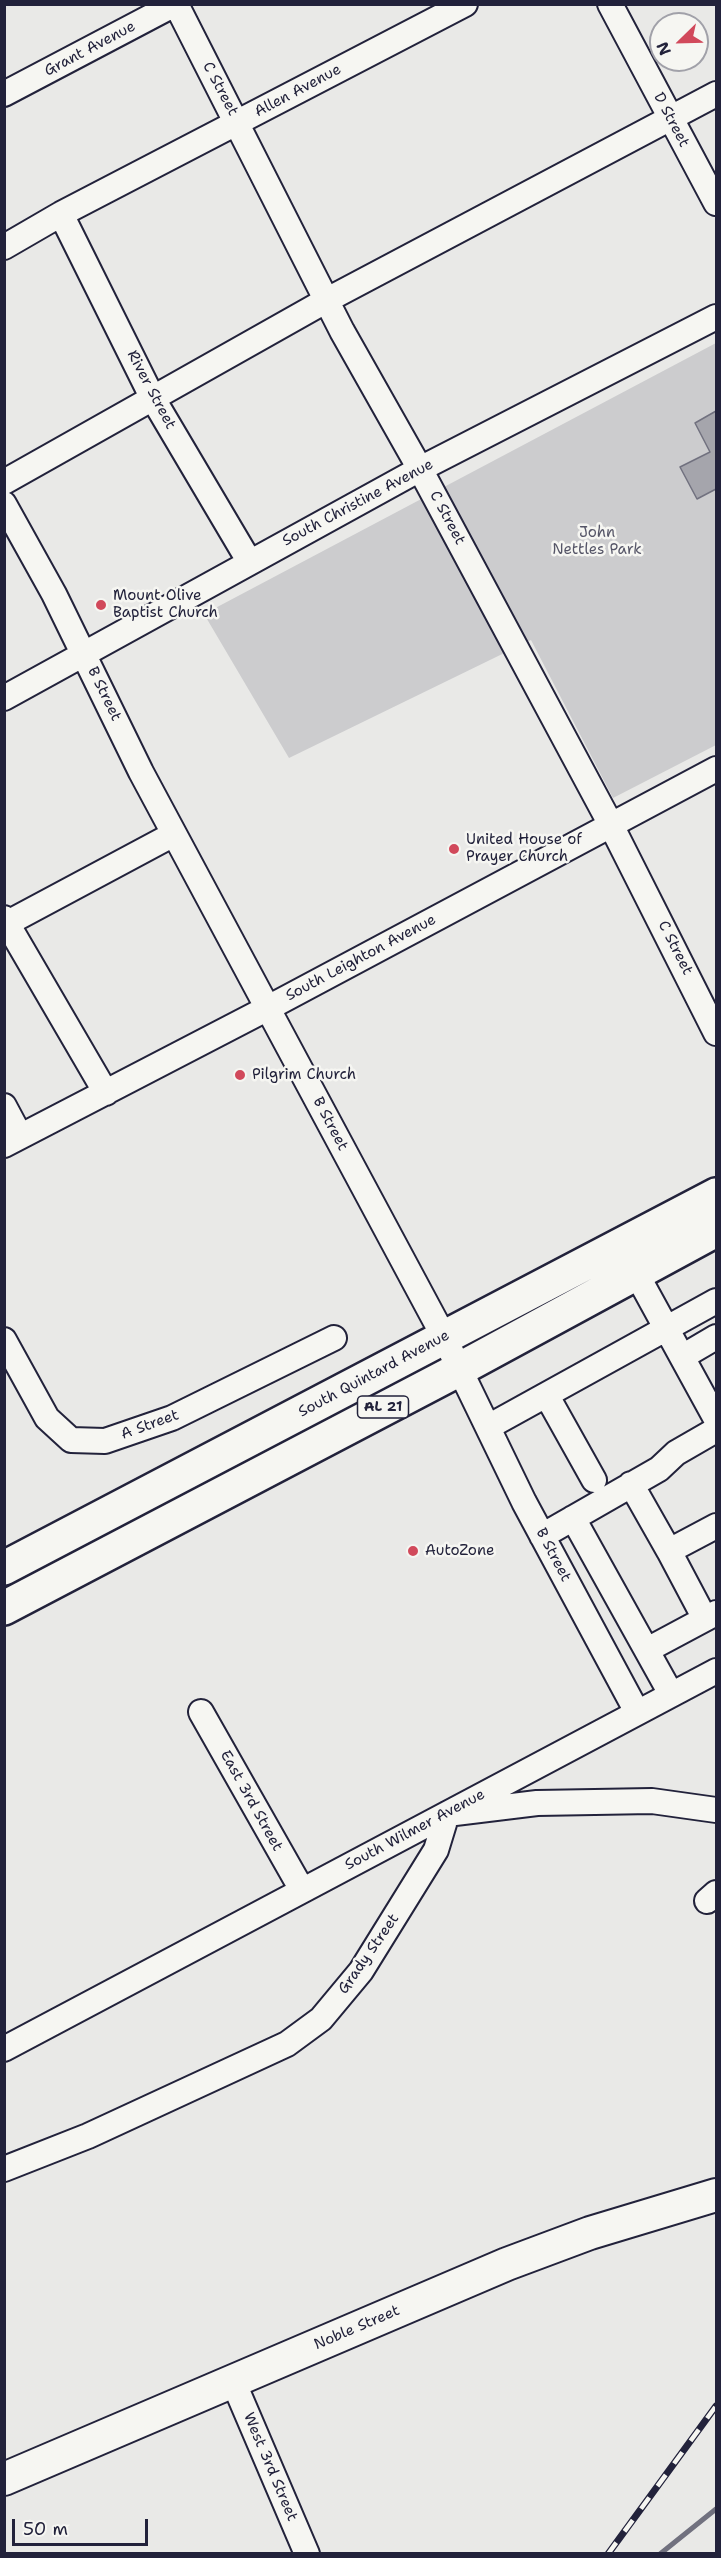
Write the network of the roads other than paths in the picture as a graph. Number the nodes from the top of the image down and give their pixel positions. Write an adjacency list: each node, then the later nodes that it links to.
1 (175, 4): 4 (street, Grant Avenue); 7 (street, C Street)
2 (465, 4): 7 (street, Allen Avenue)
3 (610, 4): 6 (street, D Street)
4 (4, 94)
5 (717, 94): 6 (street)
6 (670, 119): 8 (street, D Street); 11 (street)
7 (237, 123): 9 (street, Allen Avenue); 11 (street, C Street)
8 (717, 203)
9 (61, 214): 10 (street, Allen Avenue); 13 (street, River Street)
10 (4, 247)
11 (327, 300): 13 (street); 14 (street, C Street)
12 (717, 317): 14 (street, South Christine Avenue)
13 (153, 397): 15 (street); 17 (street, River Street)
14 (420, 469): 17 (street, South Christine Avenue); 21 (street, C Street)
15 (4, 482)
16 (4, 504): 18 (street, B Street)
17 (249, 561): 18 (street, South Christine Avenue)
18 (84, 654): 19 (street, South Christine Avenue); 22 (street, B Street)
19 (4, 698)
20 (717, 769): 21 (street, South Leighton Avenue)
21 (611, 825): 24 (street, South Leighton Avenue); 25 (street, C Street)
22 (174, 834): 23 (street); 24 (street, B Street)
23 (6, 922): 26 (street)
24 (268, 1008): 26 (street, South Leighton Avenue); 34 (street, B Street)
25 (717, 1033)
26 (106, 1093): 28 (street, South Leighton Avenue)
27 (4, 1106): 28 (street)
28 (12, 1140)
29 (717, 1195): 34 (highway, South Quintard Avenue / AL 21)
30 (717, 1230): 31 (highway, AL 21)
31 (636, 1273): 33 (street); 39 (highway, AL 21)
32 (717, 1301): 33 (street)
33 (667, 1330): 38 (street); 40 (street)
34 (444, 1337): 39 (street, B Street); 50 (highway, South Quintard Avenue / AL 21)
35 (717, 1337): 38 (street)
36 (334, 1338): 37 (street, A Street)
37 (4, 1340)
38 (682, 1357): 41 (street)
39 (458, 1370): 42 (street, B Street); 51 (highway, AL 21)
40 (547, 1396): 42 (street); 44 (street)
41 (717, 1419)
42 (488, 1427): 48 (street, B Street)
43 (717, 1430): 45 (street)
44 (594, 1480)
45 (631, 1484): 46 (street); 49 (street)
46 (573, 1518): 48 (street); 53 (street)
47 (717, 1526): 49 (street)
48 (542, 1536): 57 (street, B Street)
49 (669, 1551): 52 (street)
50 (19, 1561)
51 (4, 1608)
52 (713, 1615): 53 (street)
53 (647, 1650): 55 (street)
54 (717, 1671): 55 (street, South Wilmer Avenue)
55 (671, 1694): 57 (street, South Wilmer Avenue)
56 (201, 1712): 60 (street, East 3rd Street)
57 (638, 1712): 59 (street, South Wilmer Avenue)
58 (717, 1810): 59 (street)
59 (447, 1814): 60 (street, South Wilmer Avenue); 62 (street, Grady Street)
60 (302, 1890): 61 (street, South Wilmer Avenue)
61 (4, 2049)
62 (4, 2169)
63 (717, 2195): 64 (main road, Noble Street)
64 (233, 2381): 65 (main road, Noble Street); 66 (street, West 3rd Street)
65 (4, 2479)
66 (307, 2553)

